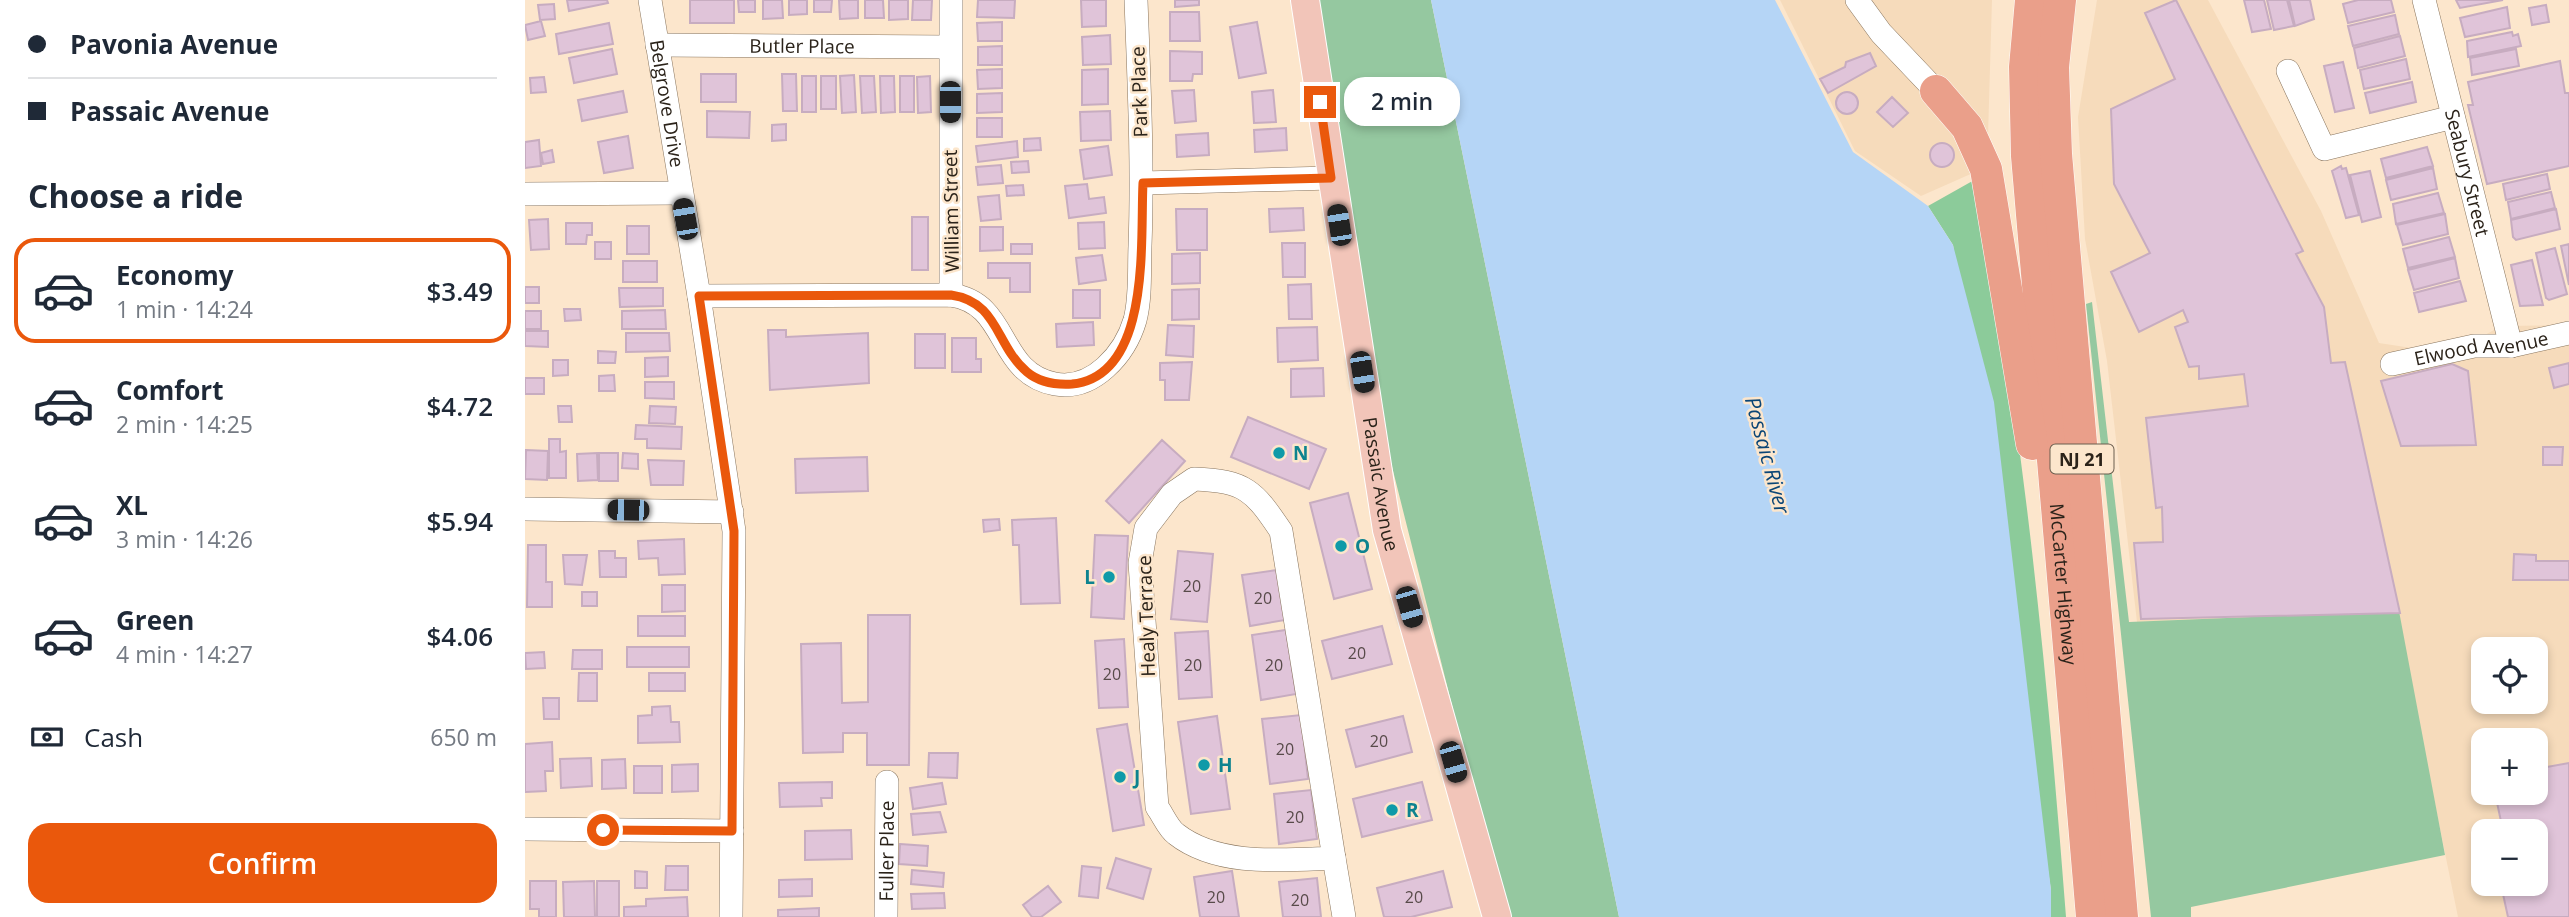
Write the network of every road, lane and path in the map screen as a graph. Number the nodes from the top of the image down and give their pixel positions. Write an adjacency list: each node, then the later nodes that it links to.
1 (650, 0): 9 (street, Belgrove Drive)
2 (951, 0): 10 (street, William Street)
3 (1136, 0): 15 (street, Park Place)
4 (1305, 0): 14 (main road, Passaic Avenue)
5 (1857, 0): 12 (street)
6 (2031, 0): 26 (highway, McCarter Highway / NJ 21)
7 (2060, 0): 27 (highway, NJ 21)
8 (2424, 0): 13 (street, Seabury Street)
9 (657, 45): 10 (street, Butler Place); 17 (street, Belgrove Drive)
10 (949, 47): 18 (street, William Street)
11 (2288, 71): 13 (street)
12 (1936, 91): 26 (highway)
13 (2453, 117): 21 (street, Seabury Street)
14 (1331, 178): 15 (street); 34 (main road, Passaic Avenue)
15 (1143, 183): 18 (street, Park Place)
16 (525, 194): 17 (street)
17 (681, 194): 19 (street, Belgrove Drive)
18 (951, 295): 19 (street)
19 (699, 296): 24 (street, Belgrove Drive)
20 (2569, 333): 21 (street, Elwood Avenue)
21 (2511, 346): 22 (street, Elwood Avenue)
22 (2392, 364)
23 (525, 509): 24 (street)
24 (732, 512): 29 (street, Belgrove Drive)
25 (887, 782): 32 (street, Fuller Place)
26 (2081, 788): 35 (highway, McCarter Highway / NJ 21)
27 (2113, 814): 36 (highway, NJ 21); 37 (highway)
28 (525, 829): 29 (street)
29 (732, 831): 31 (street, Belgrove Drive)
30 (1334, 858): 30 (street, Healy Terrace); 33 (street, Healy Terrace)
31 (731, 917)
32 (886, 917)
33 (1344, 917)
34 (1497, 917)
35 (2092, 917)
36 (2122, 917)
37 (2131, 917)

